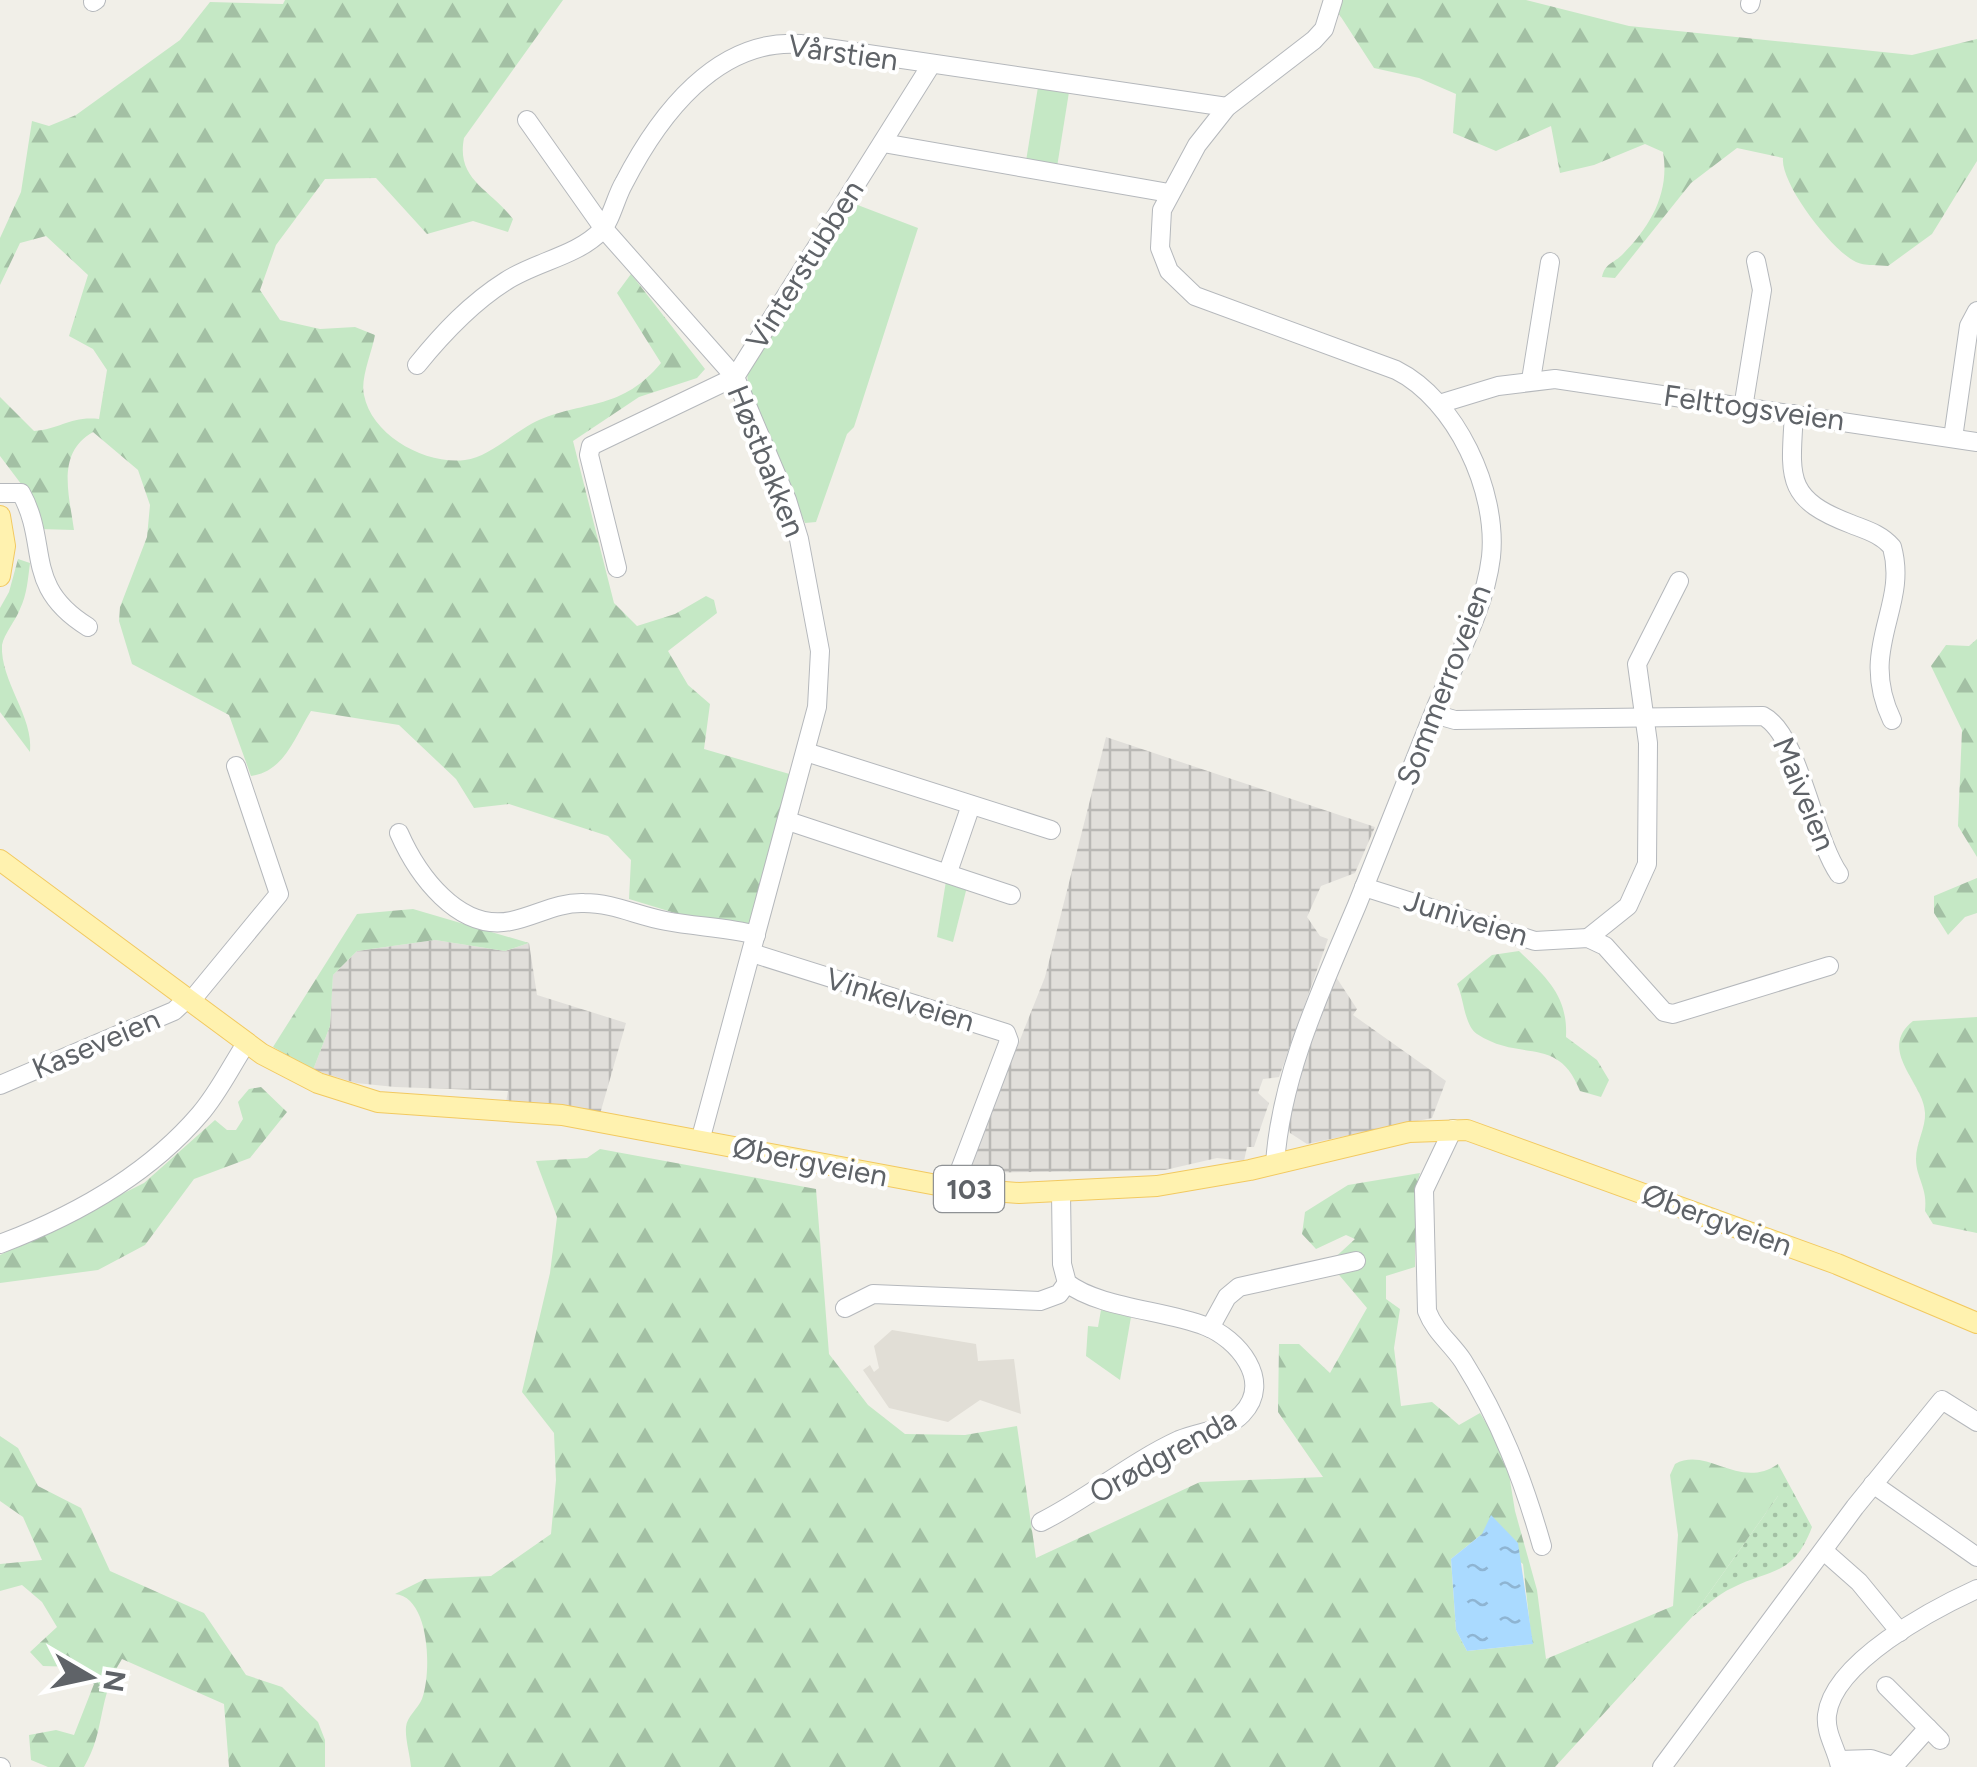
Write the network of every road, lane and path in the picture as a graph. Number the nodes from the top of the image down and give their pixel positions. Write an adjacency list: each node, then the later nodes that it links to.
1 (1334, 0): 3 (street, Sommerroveien)
2 (931, 65): 3 (street, Vårstien); 5 (street, Vinterstubben); 7 (street, Vårstien)
3 (1227, 107): 6 (street, Sommerroveien)
4 (527, 120): 7 (street, Høstbakken)
5 (883, 143): 6 (street); 12 (street, Vinterstubben)
6 (1169, 193): 14 (street, Sommerroveien)
7 (604, 230): 11 (street); 12 (street, Høstbakken)
8 (1756, 261): 15 (street)
9 (1550, 262): 13 (street)
10 (1977, 312): 17 (street)
11 (417, 364)
12 (734, 377): 21 (street, Vinterstubben); 28 (street, Høstbakken)
13 (1531, 380): 14 (street, Felttogsveien); 15 (street, Felttogsveien)
14 (1439, 404): 25 (street, Sommerroveien)
15 (1743, 408): 16 (street, Felttogsveien)
16 (1794, 414): 17 (street, Felttogsveien); 27 (street)
17 (1953, 438): 18 (street, Felttogsveien)
18 (1977, 442)
19 (0, 493): 24 (street)
20 (0, 516): 22 (main road)
21 (617, 568)
22 (0, 576)
23 (1679, 580): 26 (street)
24 (88, 627)
25 (1434, 714): 26 (street, Maiveien); 37 (street, Sommerroveien)
26 (1646, 717): 36 (street, Maiveien); 39 (street)
27 (1892, 720)
28 (806, 752): 30 (street); 31 (street, Høstbakken)
29 (236, 766): 42 (street)
30 (970, 805): 32 (street); 35 (street)
31 (788, 821): 35 (street); 40 (street, Høstbakken)
32 (1051, 830)
33 (398, 834): 40 (street)
34 (4, 871): 42 (main road, Øbergveien / 103)
35 (948, 872): 38 (street)
36 (1839, 874)
37 (1364, 887): 39 (street, Juniveien); 47 (street, Sommerroveien)
38 (1011, 895)
39 (1588, 938): 41 (street)
40 (754, 944): 46 (street, Høstbakken); 48 (street, Vinkelveien)
41 (1828, 966)
42 (189, 1000): 43 (main road, Øbergveien / 103); 44 (street, Kaseveien)
43 (255, 1048): 46 (main road, Øbergveien / 103); 50 (street)
44 (0, 1085)
45 (1452, 1129): 47 (main road, Øbergveien / 103); 54 (main road, Øbergveien / 103); 59 (street)
46 (700, 1141): 48 (main road, Øbergveien / 103)
47 (1275, 1164): 49 (main road, Øbergveien / 103)
48 (952, 1188): 49 (main road, Øbergveien / 103)
49 (1061, 1192): 52 (street)
50 (0, 1244)
51 (1356, 1261): 55 (street)
52 (1067, 1283): 53 (street); 55 (street, Orødgrenda)
53 (845, 1308)
54 (1977, 1322)
55 (1210, 1328): 58 (street, Orødgrenda)
56 (1977, 1422): 57 (street)
57 (1873, 1484): 60 (street); 61 (street)
58 (1041, 1522)
59 (1542, 1546)
60 (1824, 1552): 63 (street); 67 (street)
61 (1977, 1557)
62 (1977, 1589): 63 (street)
63 (1900, 1632): 65 (street)
64 (1886, 1686): 66 (street)
65 (1840, 1764): 66 (street)
66 (1894, 1766)
67 (1662, 1767)

